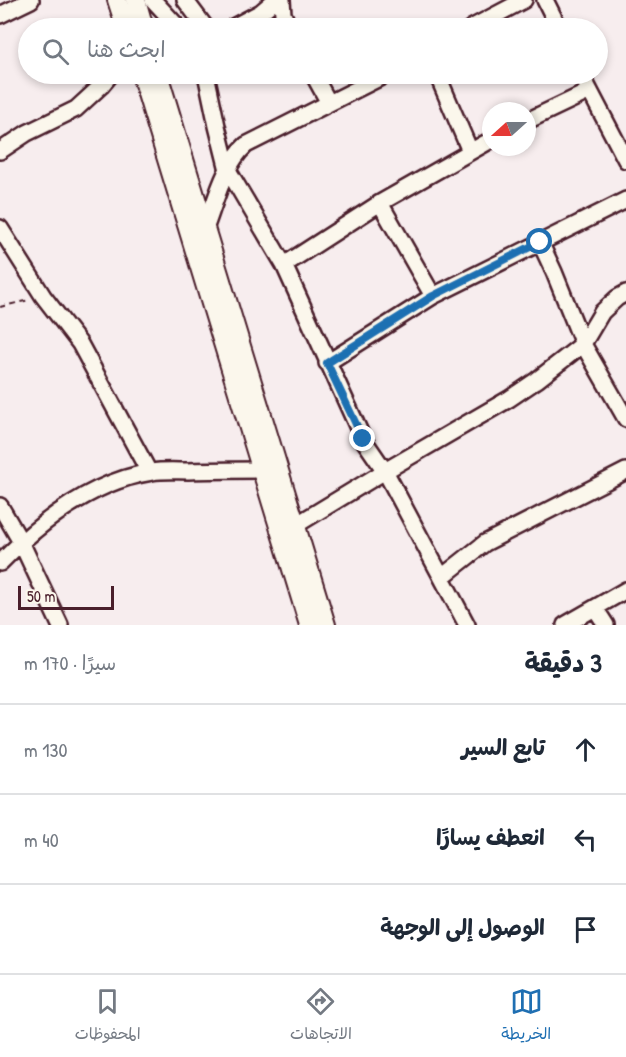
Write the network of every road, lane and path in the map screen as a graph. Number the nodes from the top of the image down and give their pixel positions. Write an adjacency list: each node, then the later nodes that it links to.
1 (31, 0): 10 (street)
2 (117, 0): 11 (street)
3 (136, 0): 12 (street)
4 (153, 0): 13 (street)
5 (185, 0): 14 (street)
6 (275, 0): 15 (street)
7 (282, 0): 16 (street)
8 (524, 0): 17 (street)
9 (545, 0): 18 (street)
10 (0, 15)
11 (123, 18)
12 (141, 18)
13 (170, 18)
14 (198, 18)
15 (250, 18)
16 (285, 18)
17 (490, 18)
18 (554, 18)
19 (103, 84): 31 (street)
20 (144, 84): 47 (street)
21 (161, 84): 38 (street)
22 (208, 84): 34 (street)
23 (319, 84): 28 (street)
24 (367, 84): 28 (street)
25 (441, 84): 32 (street)
26 (586, 84): 27 (street)
27 (590, 91): 29 (street); 33 (street)
28 (329, 103): 34 (street)
29 (536, 117)
30 (482, 145): 32 (street)
31 (0, 151)
32 (470, 151): 36 (street)
33 (626, 160)
34 (228, 170): 38 (street); 40 (street)
35 (626, 200): 39 (street)
36 (380, 203): 40 (street); 43 (street)
37 (0, 228): 42 (street)
38 (205, 230): 47 (street)
39 (540, 242): 43 (street); 45 (street)
40 (284, 265): 46 (street)
41 (626, 293): 45 (street)
42 (43, 296): 44 (path); 52 (street)
43 (433, 296): 46 (street)
44 (0, 307)
45 (583, 344): 48 (street); 50 (street)
46 (327, 363): 50 (street)
47 (253, 411): 49 (street); 54 (street)
48 (626, 420)
49 (262, 470): 52 (street); 61 (street)
50 (385, 471): 54 (street); 57 (street)
51 (626, 471): 57 (street)
52 (149, 472): 55 (street)
53 (0, 506): 55 (street)
54 (296, 525): 62 (street)
55 (21, 542): 56 (street); 60 (street)
56 (0, 563)
57 (442, 577): 63 (street)
58 (626, 590): 59 (street)
59 (595, 608): 64 (street); 65 (street)
60 (60, 625)
61 (309, 625)
62 (326, 625)
63 (466, 625)
64 (565, 625)
65 (606, 625)

